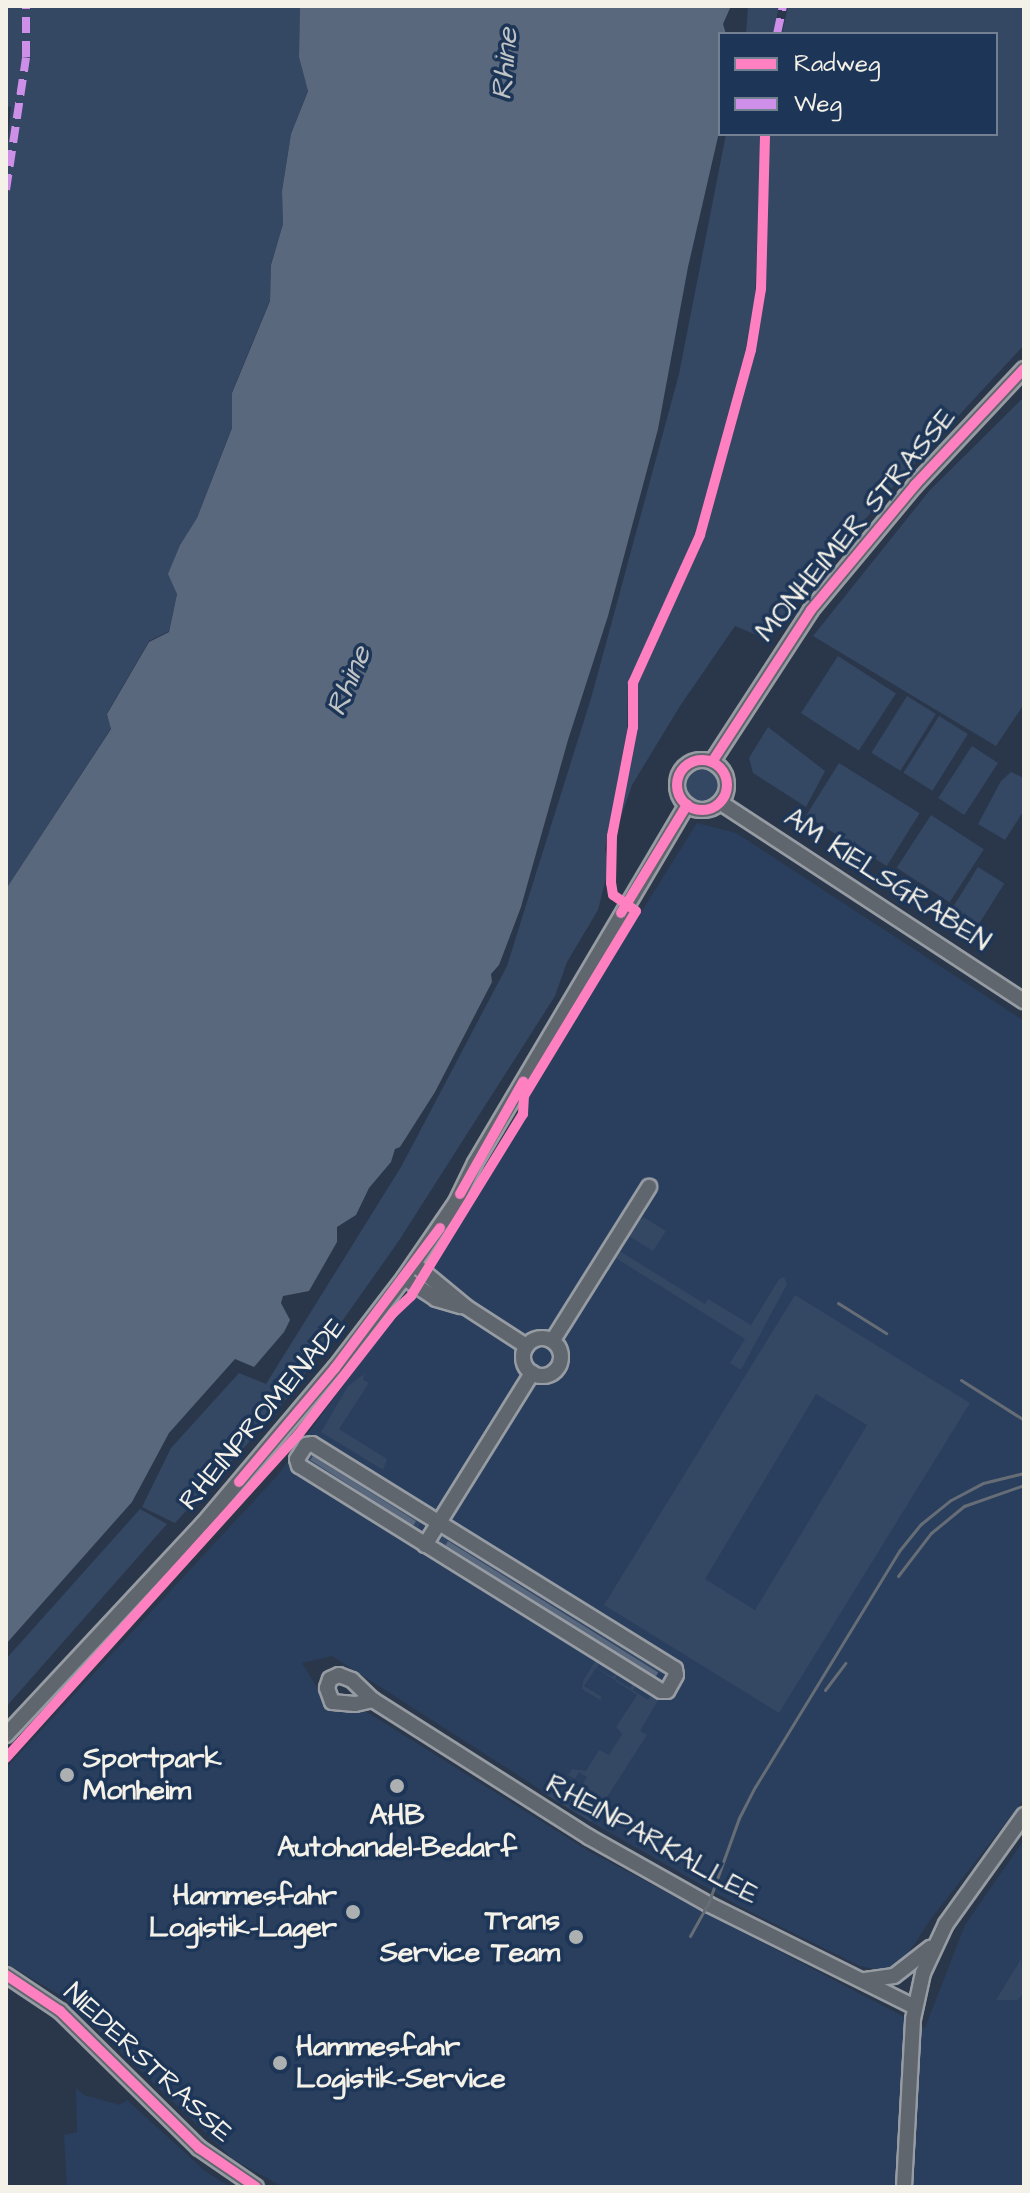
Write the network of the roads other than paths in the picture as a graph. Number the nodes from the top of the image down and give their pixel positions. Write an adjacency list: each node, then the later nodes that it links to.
1 (1024, 369): 2 (street, MONHEIMER STRASSE)
2 (712, 762): 3 (street); 4 (street)
3 (721, 803): 4 (street); 5 (street, AM KIELSGRABEN)
4 (687, 805): 7 (street, RHEINPROMENADE)
5 (1024, 1001)
6 (649, 1187): 10 (street)
7 (414, 1264): 8 (street, RHEINPROMENADE); 9 (street)
8 (404, 1278): 9 (street); 16 (street, RHEINPROMENADE)
9 (466, 1307): 11 (street)
10 (553, 1340): 11 (street); 12 (street)
11 (526, 1346): 12 (street)
12 (532, 1373): 13 (street)
13 (439, 1522): 14 (street); 14 (street, RHEINPROMENADE); 14 (street, RHEINPROMENADE)
14 (425, 1545)
15 (373, 1700): 20 (street, RHEINPARKALLEE)
16 (6, 1735)
17 (1024, 1815): 18 (street)
18 (933, 1945): 20 (street); 21 (street)
19 (6, 1975): 22 (street, NIEDERSTRASSE)
20 (861, 1980): 21 (street, RHEINPARKALLEE)
21 (915, 2007): 23 (street)
22 (256, 2187)
23 (904, 2187)

